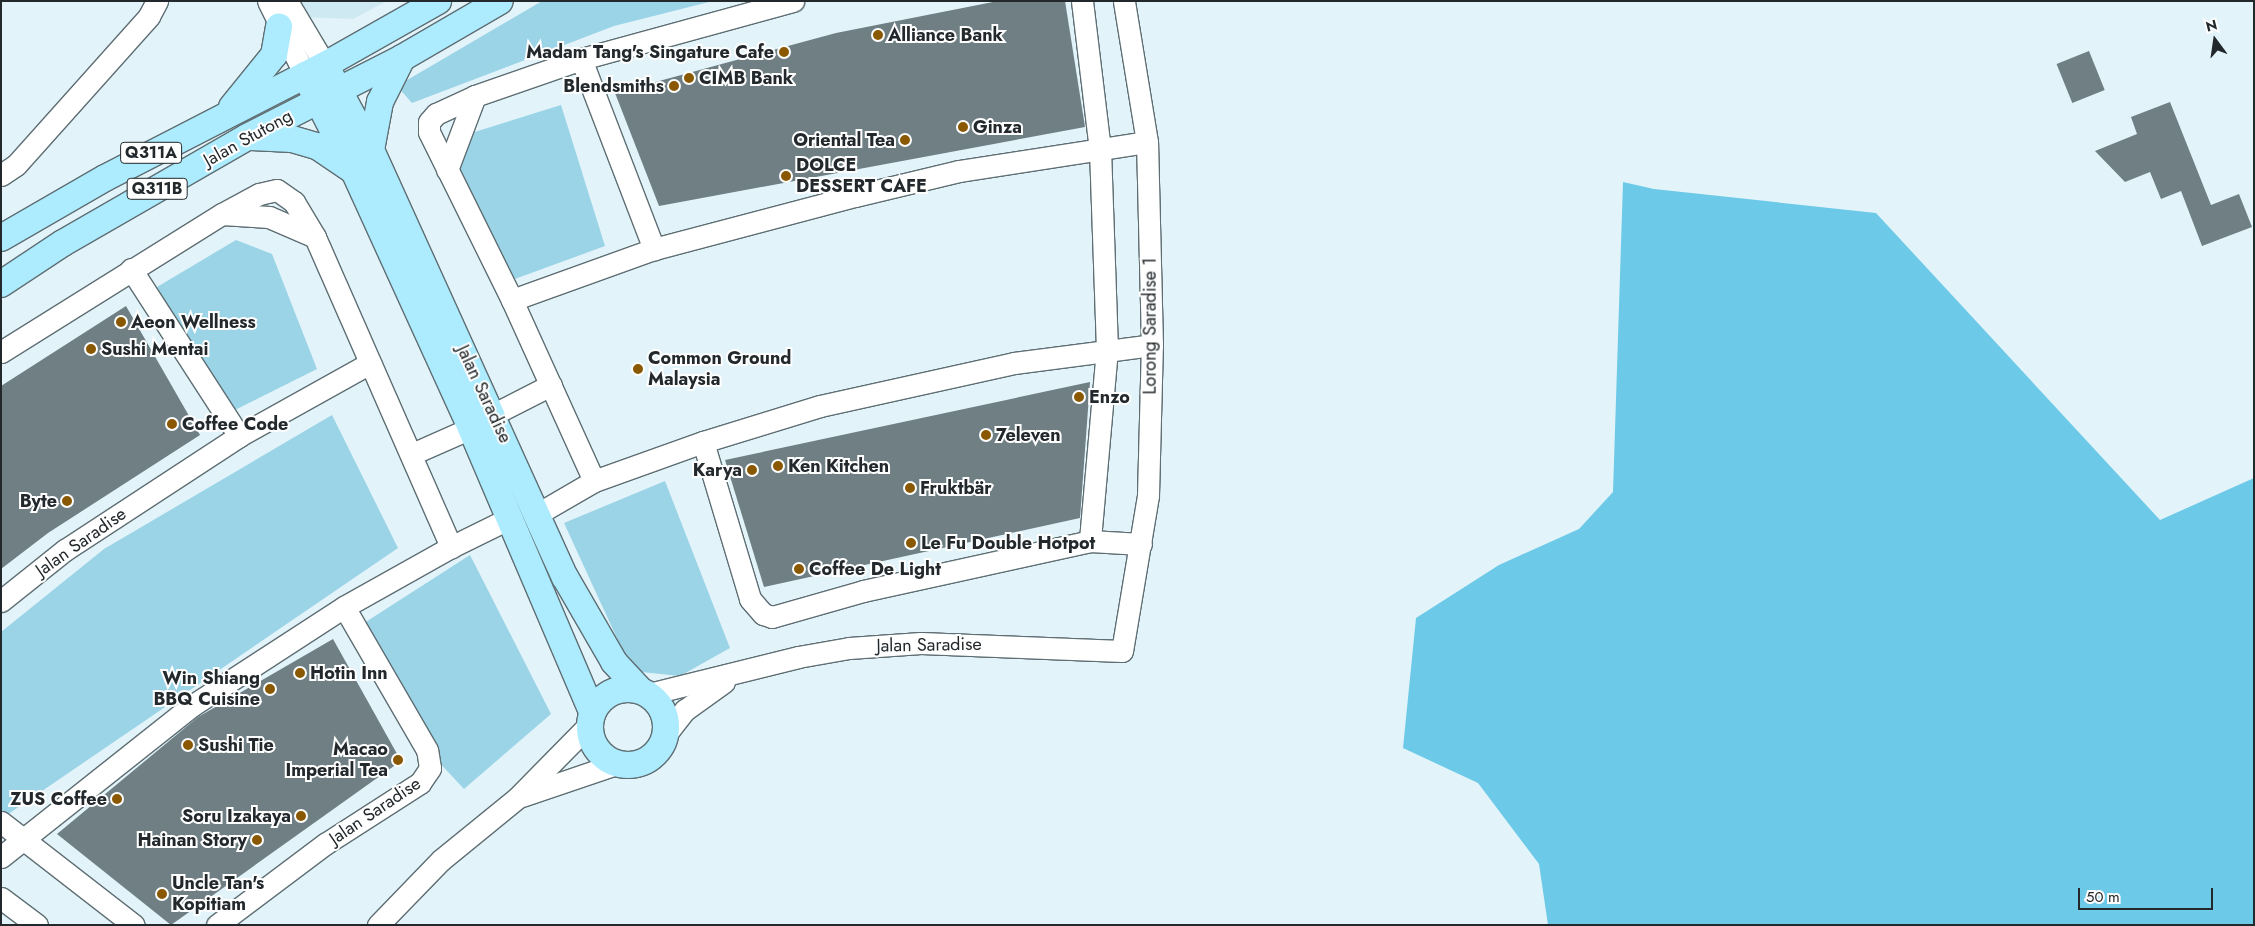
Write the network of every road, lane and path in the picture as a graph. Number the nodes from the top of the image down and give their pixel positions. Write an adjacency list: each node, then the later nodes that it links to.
1 (157, 1): 22 (street)
2 (268, 1): 9 (street)
3 (286, 1): 12 (street)
4 (438, 1): 12 (main road, Jalan Stutong / Q311A)
5 (500, 1): 10 (main road, Jalan Stutong / Q311B)
6 (793, 1): 11 (street)
7 (1082, 1): 18 (street)
8 (1124, 1): 17 (street, Lorong Saradise 1)
9 (279, 26): 12 (street); 15 (main road)
10 (402, 58): 13 (main road, Jalan Stutong / Q311B); 19 (main road)
11 (581, 60): 14 (street); 26 (street)
12 (315, 70): 13 (main road); 15 (main road, Jalan Stutong / Q311A)
13 (328, 95): 16 (main road, Jalan Stutong / Q311B); 19 (main road, Jalan Saradise); 21 (main road, Jalan Saradise)
14 (475, 96): 20 (street); 20 (street)
15 (227, 114): 25 (main road, Jalan Stutong / Q311A)
16 (247, 137): 21 (main road); 28 (main road, Jalan Stutong / Q311B)
17 (1147, 142): 18 (street); 30 (street, Lorong Saradise 1)
18 (1100, 149): 26 (street); 31 (street)
19 (371, 150): 35 (main road, Jalan Saradise)
20 (447, 170): 29 (street)
21 (354, 171): 36 (main road, Jalan Saradise)
22 (1, 175)
23 (222, 214): 24 (street); 24 (street); 27 (street)
24 (315, 237): 33 (street)
25 (1, 238)
26 (654, 249): 29 (street)
27 (131, 269): 32 (street); 37 (street)
28 (1, 284)
29 (512, 300): 34 (street)
30 (1152, 345): 31 (street); 44 (street, Lorong Saradise 1)
31 (1107, 349): 38 (street); 43 (street)
32 (1, 352)
33 (370, 363): 37 (street, Jalan Saradise); 39 (street)
34 (551, 385): 35 (street); 40 (street)
35 (494, 414): 41 (main road, Jalan Saradise)
36 (471, 428): 39 (street, Jalan Saradise); 42 (main road, Jalan Saradise)
37 (239, 436): 46 (street, Jalan Saradise)
38 (703, 442): 40 (street); 43 (street)
39 (412, 454): 45 (street)
40 (594, 481): 41 (street)
41 (539, 513): 50 (main road, Jalan Saradise)
42 (508, 520): 45 (street); 51 (main road, Jalan Saradise)
43 (1090, 541): 44 (street)
44 (1141, 544): 48 (street, Lorong Saradise 1)
45 (451, 547): 47 (street)
46 (1, 601)
47 (344, 607): 56 (street); 61 (street, Jalan Saradise)
48 (1122, 651): 49 (street, Jalan Saradise)
49 (740, 673): 50 (street, Jalan Saradise); 52 (street)
50 (644, 692): 51 (main road); 52 (main road)
51 (591, 718): 53 (main road); 54 (street)
52 (666, 734): 53 (main road)
53 (616, 764): 54 (street)
54 (517, 798): 62 (street)
55 (1, 822): 56 (street)
56 (21, 839): 57 (street); 60 (street)
57 (1, 858)
58 (1, 898): 59 (street)
59 (37, 925)
60 (134, 925)
61 (217, 925)
62 (378, 925)

